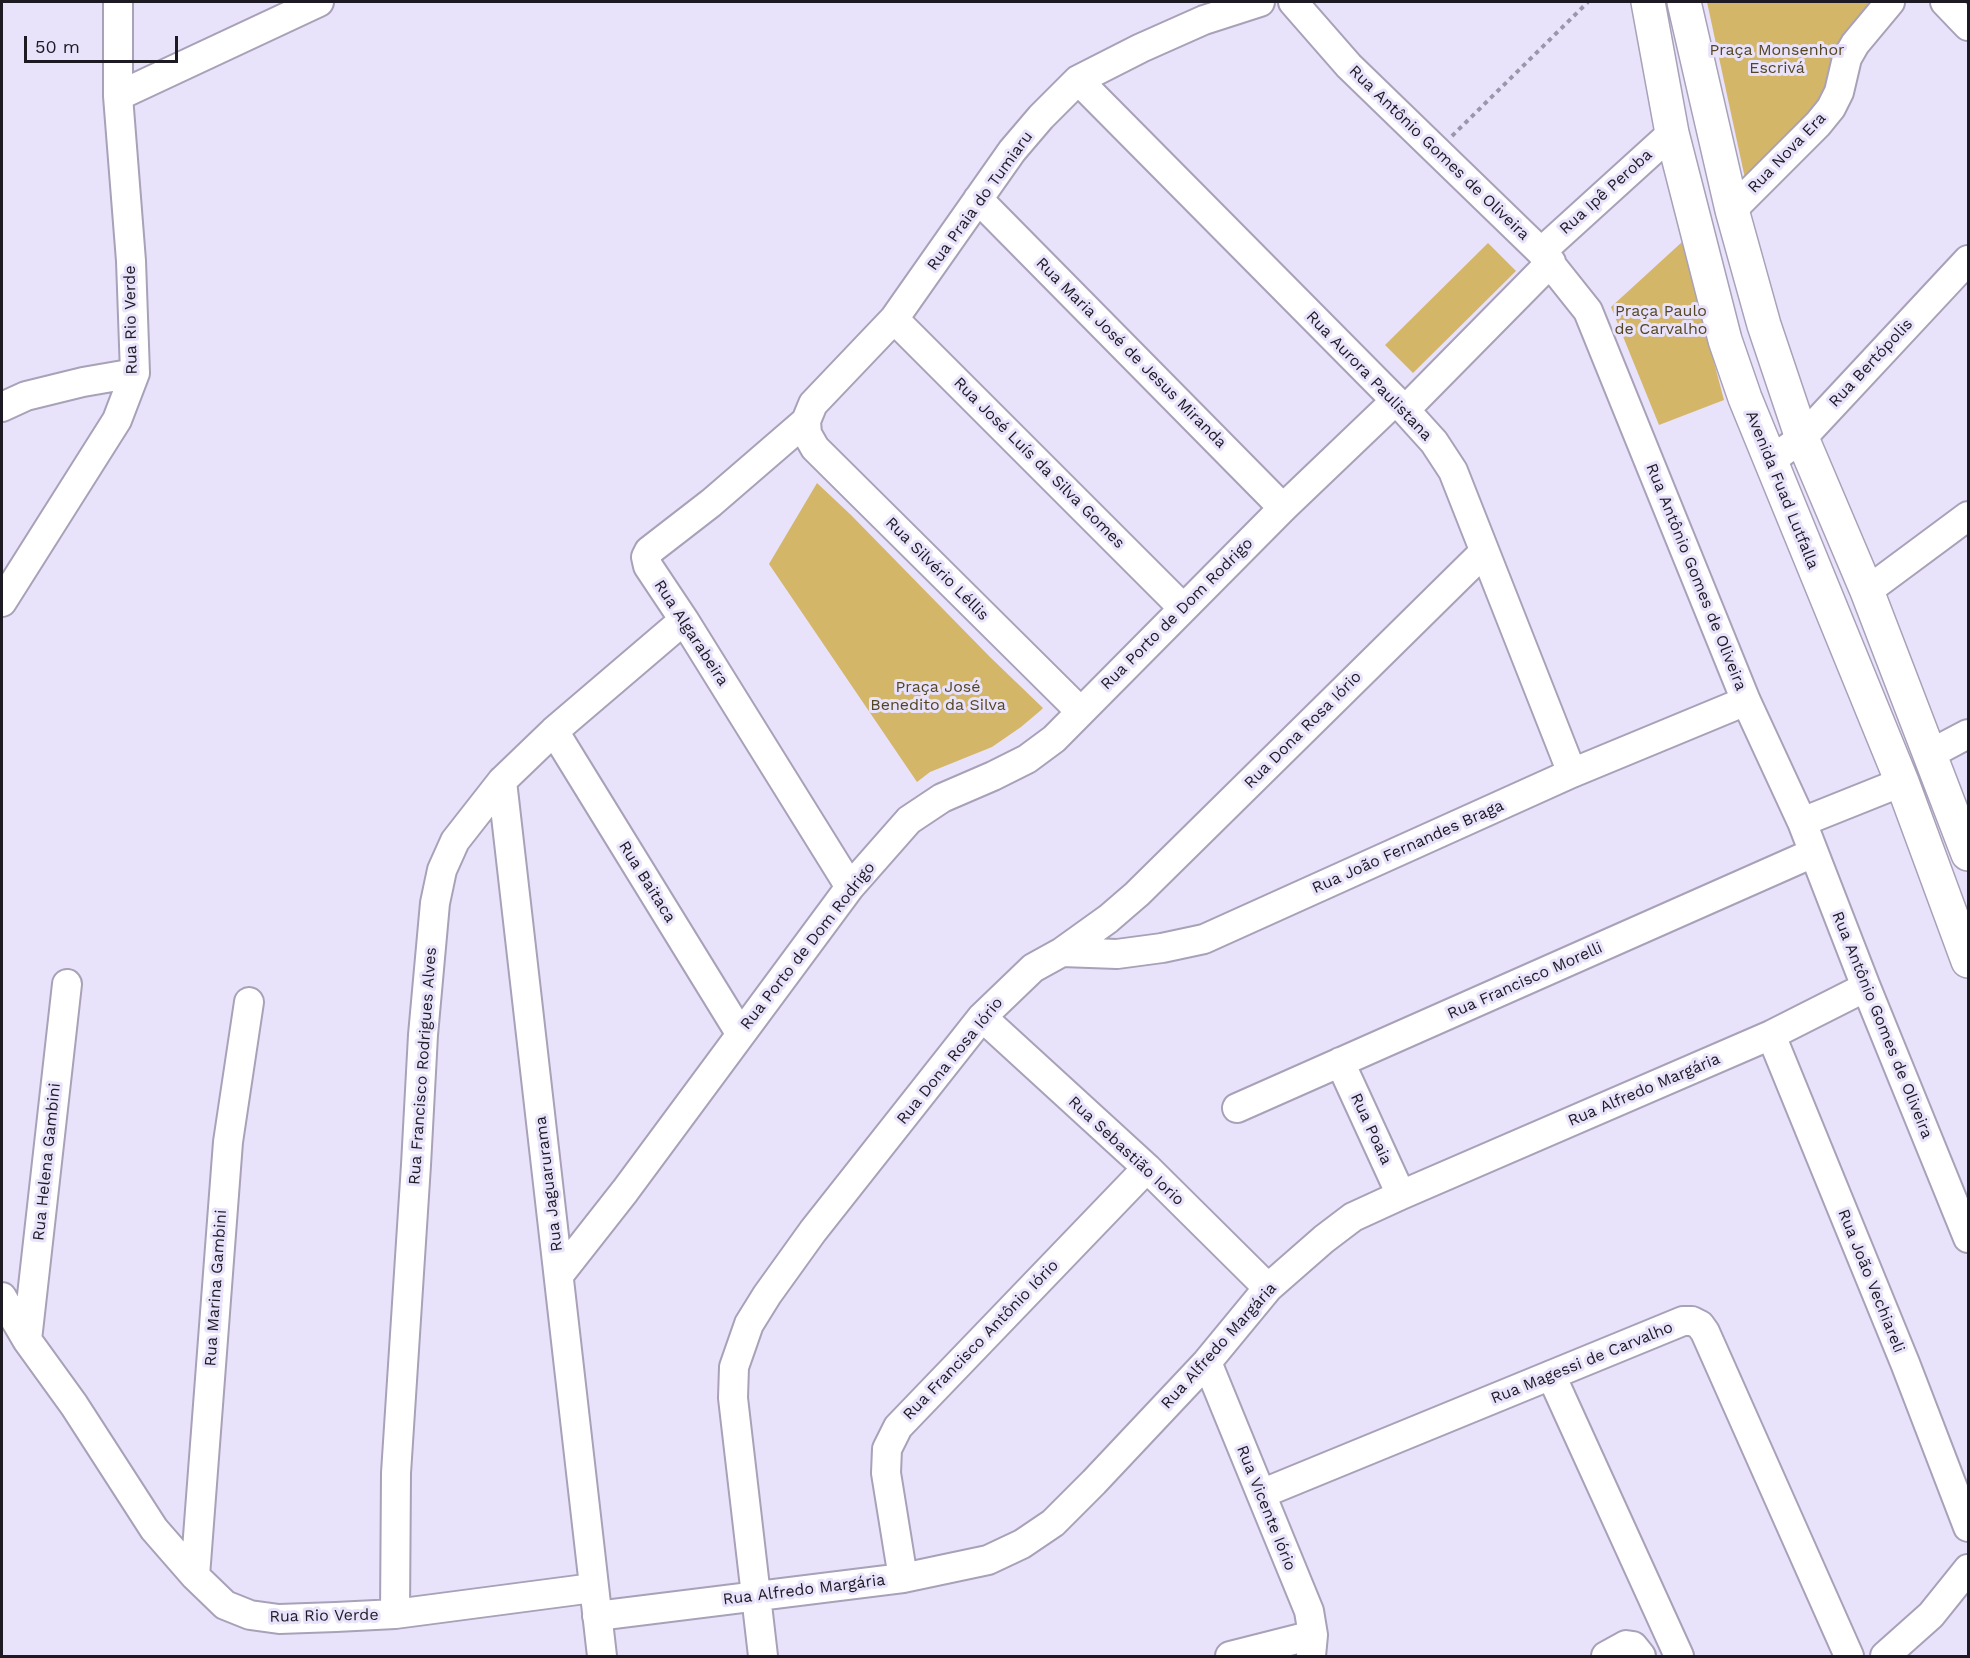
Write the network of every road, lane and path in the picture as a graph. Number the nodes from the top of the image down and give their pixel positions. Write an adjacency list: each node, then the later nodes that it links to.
1 (118, 2): 12 (street, Rua Rio Verde)
2 (319, 2): 12 (street)
3 (1260, 2): 11 (street, Rua Praia do Tumiaru)
4 (1293, 2): 14 (street, Rua Antônio Gomes de Oliveira)
5 (1588, 2): 14 (path)
6 (1648, 2): 13 (main road, Avenida Fuad Lutfalla)
7 (1684, 2): 16 (main road)
8 (1890, 2): 16 (street, Rua Nova Era)
9 (1944, 2): 10 (street)
10 (1968, 26)
11 (1078, 80): 15 (street, Rua Praia do Tumiaru); 21 (street, Rua Aurora Paulistana)
12 (118, 96): 20 (street, Rua Rio Verde)
13 (1671, 133): 17 (street, Rua Ipê Peroba); 25 (main road, Avenida Fuad Lutfalla)
14 (1437, 152): 17 (street, Rua Antônio Gomes de Oliveira)
15 (978, 199): 19 (street, Rua Praia do Tumiaru); 26 (street, Rua Maria José de Jesus Miranda)
16 (1732, 210): 24 (main road)
17 (1546, 257): 21 (street, Rua Ipê Peroba); 33 (street, Rua Antônio Gomes de Oliveira)
18 (1968, 260): 24 (street, Rua Bertópolis)
19 (894, 319): 23 (street, Rua Praia do Tumiaru); 31 (street, Rua José Luís da Silva Gomes)
20 (135, 374): 22 (street); 30 (street, Rua Rio Verde)
21 (1400, 406): 26 (street, Rua Porto de Dom Rodrigo); 28 (street, Rua Aurora Paulistana)
22 (2, 407)
23 (806, 421): 32 (street, Rua Algarabeira); 34 (street, Rua Silvério Léllis)
24 (1802, 438): 25 (street, Rua Bertópolis); 29 (main road)
25 (1770, 461): 40 (main road, Avenida Fuad Lutfalla)
26 (1283, 508): 31 (street, Rua Porto de Dom Rodrigo)
27 (1968, 516): 29 (street)
28 (1484, 552): 38 (street, Rua Aurora Paulistana); 45 (street, Rua Dona Rosa Iório)
29 (1867, 591): 37 (main road)
30 (2, 602)
31 (1183, 608): 34 (street, Rua Porto de Dom Rodrigo)
32 (684, 620): 35 (street, Rua Francisco Rodrigues Alves); 44 (street, Rua Algarabeira)
33 (1746, 700): 38 (street, Rua João Fernandes Braga); 41 (street, Rua Antônio Gomes de Oliveira)
34 (1080, 711): 44 (street, Rua Porto de Dom Rodrigo)
35 (554, 731): 39 (street, Rua Francisco Rodrigues Alves); 51 (street, Rua Baitaca)
36 (1968, 734): 37 (street)
37 (1930, 754): 43 (main road)
38 (1572, 773): 45 (street, Rua João Fernandes Braga)
39 (502, 781): 58 (street, Rua Jaguarurama); 71 (street, Rua Francisco Rodrigues Alves)
40 (1902, 782): 41 (street); 46 (main road, Avenida Fuad Lutfalla)
41 (1802, 822): 42 (street, Rua Antônio Gomes de Oliveira)
42 (1813, 853): 48 (street, Rua Antônio Gomes de Oliveira); 53 (street, Rua Francisco Morelli)
43 (1968, 854)
44 (850, 887): 51 (street, Rua Porto de Dom Rodrigo)
45 (1062, 952): 50 (street, Rua Dona Rosa Iório)
46 (1968, 961)
47 (66, 984): 61 (street, Rua Helena Gambini)
48 (1866, 987): 52 (street, Rua Alfredo Margária); 57 (street, Rua Antônio Gomes de Oliveira)
49 (249, 1002): 67 (street, Rua Marina Gambini)
50 (982, 1017): 55 (street, Rua Sebastião Iorio); 70 (street, Rua Dona Rosa Iório)
51 (740, 1033): 58 (street, Rua Porto de Dom Rodrigo)
52 (1771, 1035): 56 (street, Rua Alfredo Margária); 65 (street, Rua João Vechiareli)
53 (1340, 1062): 54 (street, Rua Francisco Morelli); 56 (street, Rua Poaia)
54 (1237, 1108)
55 (1147, 1168): 59 (street, Rua Sebastião Iorio); 68 (street, Rua Francisco Antônio Iório)
56 (1401, 1195): 59 (street, Rua Alfredo Margária)
57 (1968, 1238)
58 (559, 1275): 69 (street, Rua Jaguarurama)
59 (1268, 1288): 62 (street, Rua Alfredo Margária)
60 (2, 1297): 61 (street, Rua Rio Verde)
61 (27, 1340): 67 (street, Rua Rio Verde)
62 (1207, 1362): 64 (street, Rua Vicente Iório); 68 (street, Rua Alfredo Margária)
63 (1551, 1376): 64 (street, Rua Magessi de Carvalho); 80 (street); 81 (street, Rua Magessi de Carvalho)
64 (1261, 1494): 73 (street, Rua Vicente Iório)
65 (1968, 1527)
66 (1968, 1569): 74 (street)
67 (195, 1576): 71 (street, Rua Rio Verde)
68 (903, 1578): 70 (street, Rua Alfredo Margária)
69 (592, 1588): 71 (street, Rua Rio Verde); 72 (street)
70 (756, 1595): 72 (street, Rua Alfredo Margária); 76 (street, Rua Dona Rosa Iório)
71 (395, 1614)
72 (597, 1616): 75 (street)
73 (1312, 1646): 77 (street)
74 (1893, 1654)
75 (602, 1656)
76 (763, 1656)
77 (1230, 1656)
78 (1606, 1656): 79 (street)
79 (1641, 1656)
80 (1679, 1656)
81 (1849, 1656)

